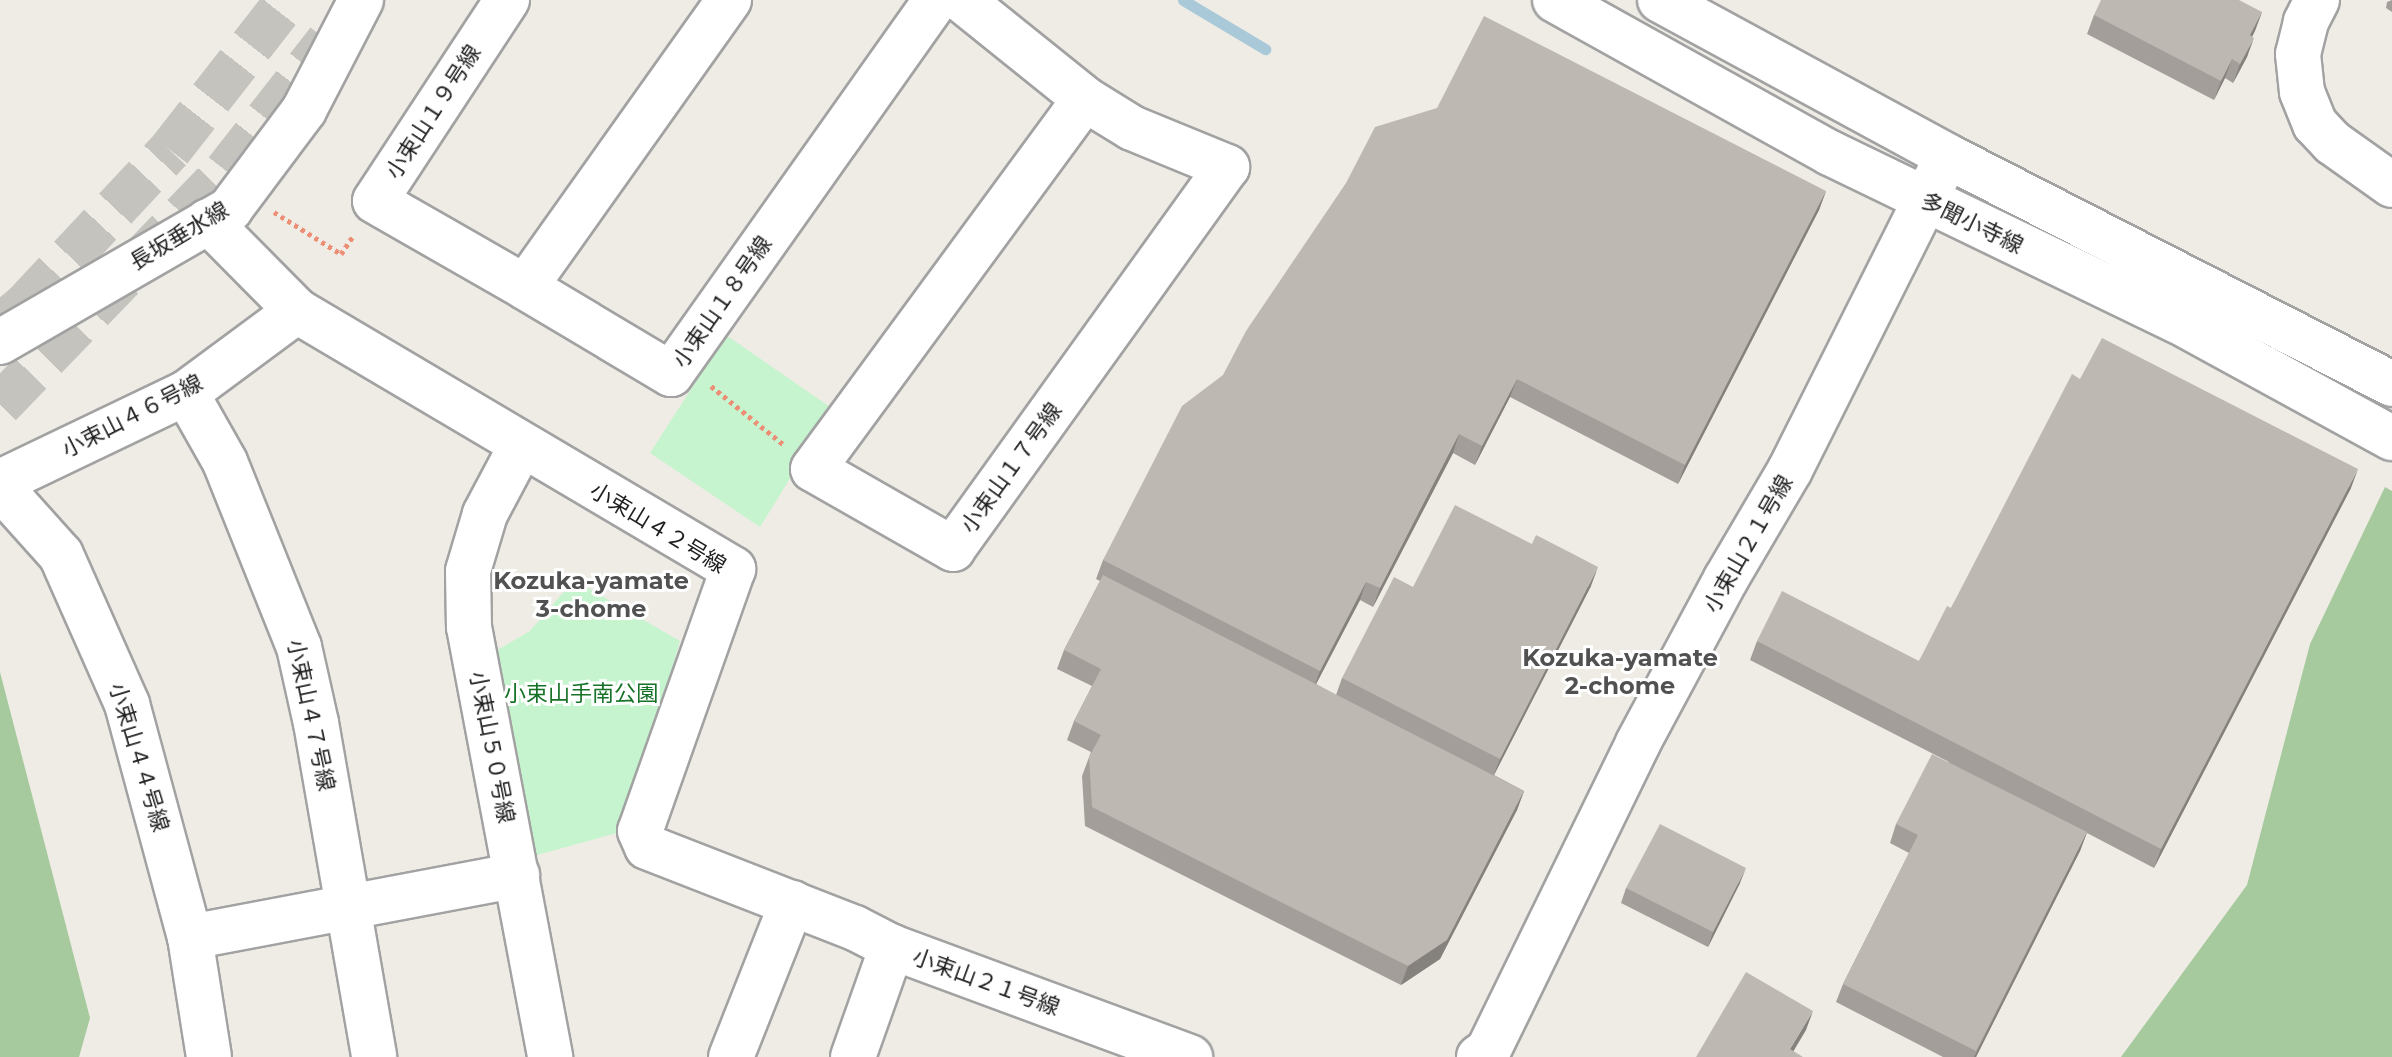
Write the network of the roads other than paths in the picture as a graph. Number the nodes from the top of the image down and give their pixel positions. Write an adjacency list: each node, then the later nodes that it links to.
1 (361, 0): 13 (street, 長坂垂水線)
2 (507, 0): 14 (street, 小束山１９号線)
3 (729, 0): 14 (street)
4 (936, 0): 14 (street, 小束山１８号線)
5 (962, 0): 9 (street, 小束山１７号線)
6 (1555, 0): 12 (street, 多聞小寺線)
7 (1660, 0): 10 (street)
8 (2317, 0): 11 (street)
9 (1085, 99): 9 (street, 小束山１７号線)
10 (1947, 156): 12 (street, 小束山２１号線); 17 (street)
11 (2392, 185)
12 (1922, 199): 19 (street, 多聞小寺線); 33 (street, 小束山２１号線)
13 (208, 221): 15 (street, 小束山４２号線); 16 (street, 長坂垂水線)
14 (525, 287)
15 (297, 311): 18 (street, 小束山４６号線); 20 (street, 小束山４２号線)
16 (0, 342)
17 (2392, 384)
18 (186, 393): 21 (street, 小束山４６号線); 24 (street, 小束山４７号線)
19 (2392, 438)
20 (521, 446): 22 (street, 小束山５０号線); 23 (street, 小束山４２号線)
21 (0, 484): 25 (street, 小束山４４号線)
22 (517, 875): 24 (street); 29 (street, 小束山５０号線)
23 (792, 903): 26 (street, 小束山４２号線); 30 (street)
24 (346, 905): 25 (street); 28 (street, 小束山４７号線)
25 (190, 937): 27 (street, 小束山４４号線)
26 (892, 947): 31 (street, 小束山２１号線); 32 (street, 小束山２１号線)
27 (209, 1057)
28 (374, 1057)
29 (550, 1057)
30 (731, 1057)
31 (853, 1057)
32 (1190, 1057)
33 (1479, 1057)

